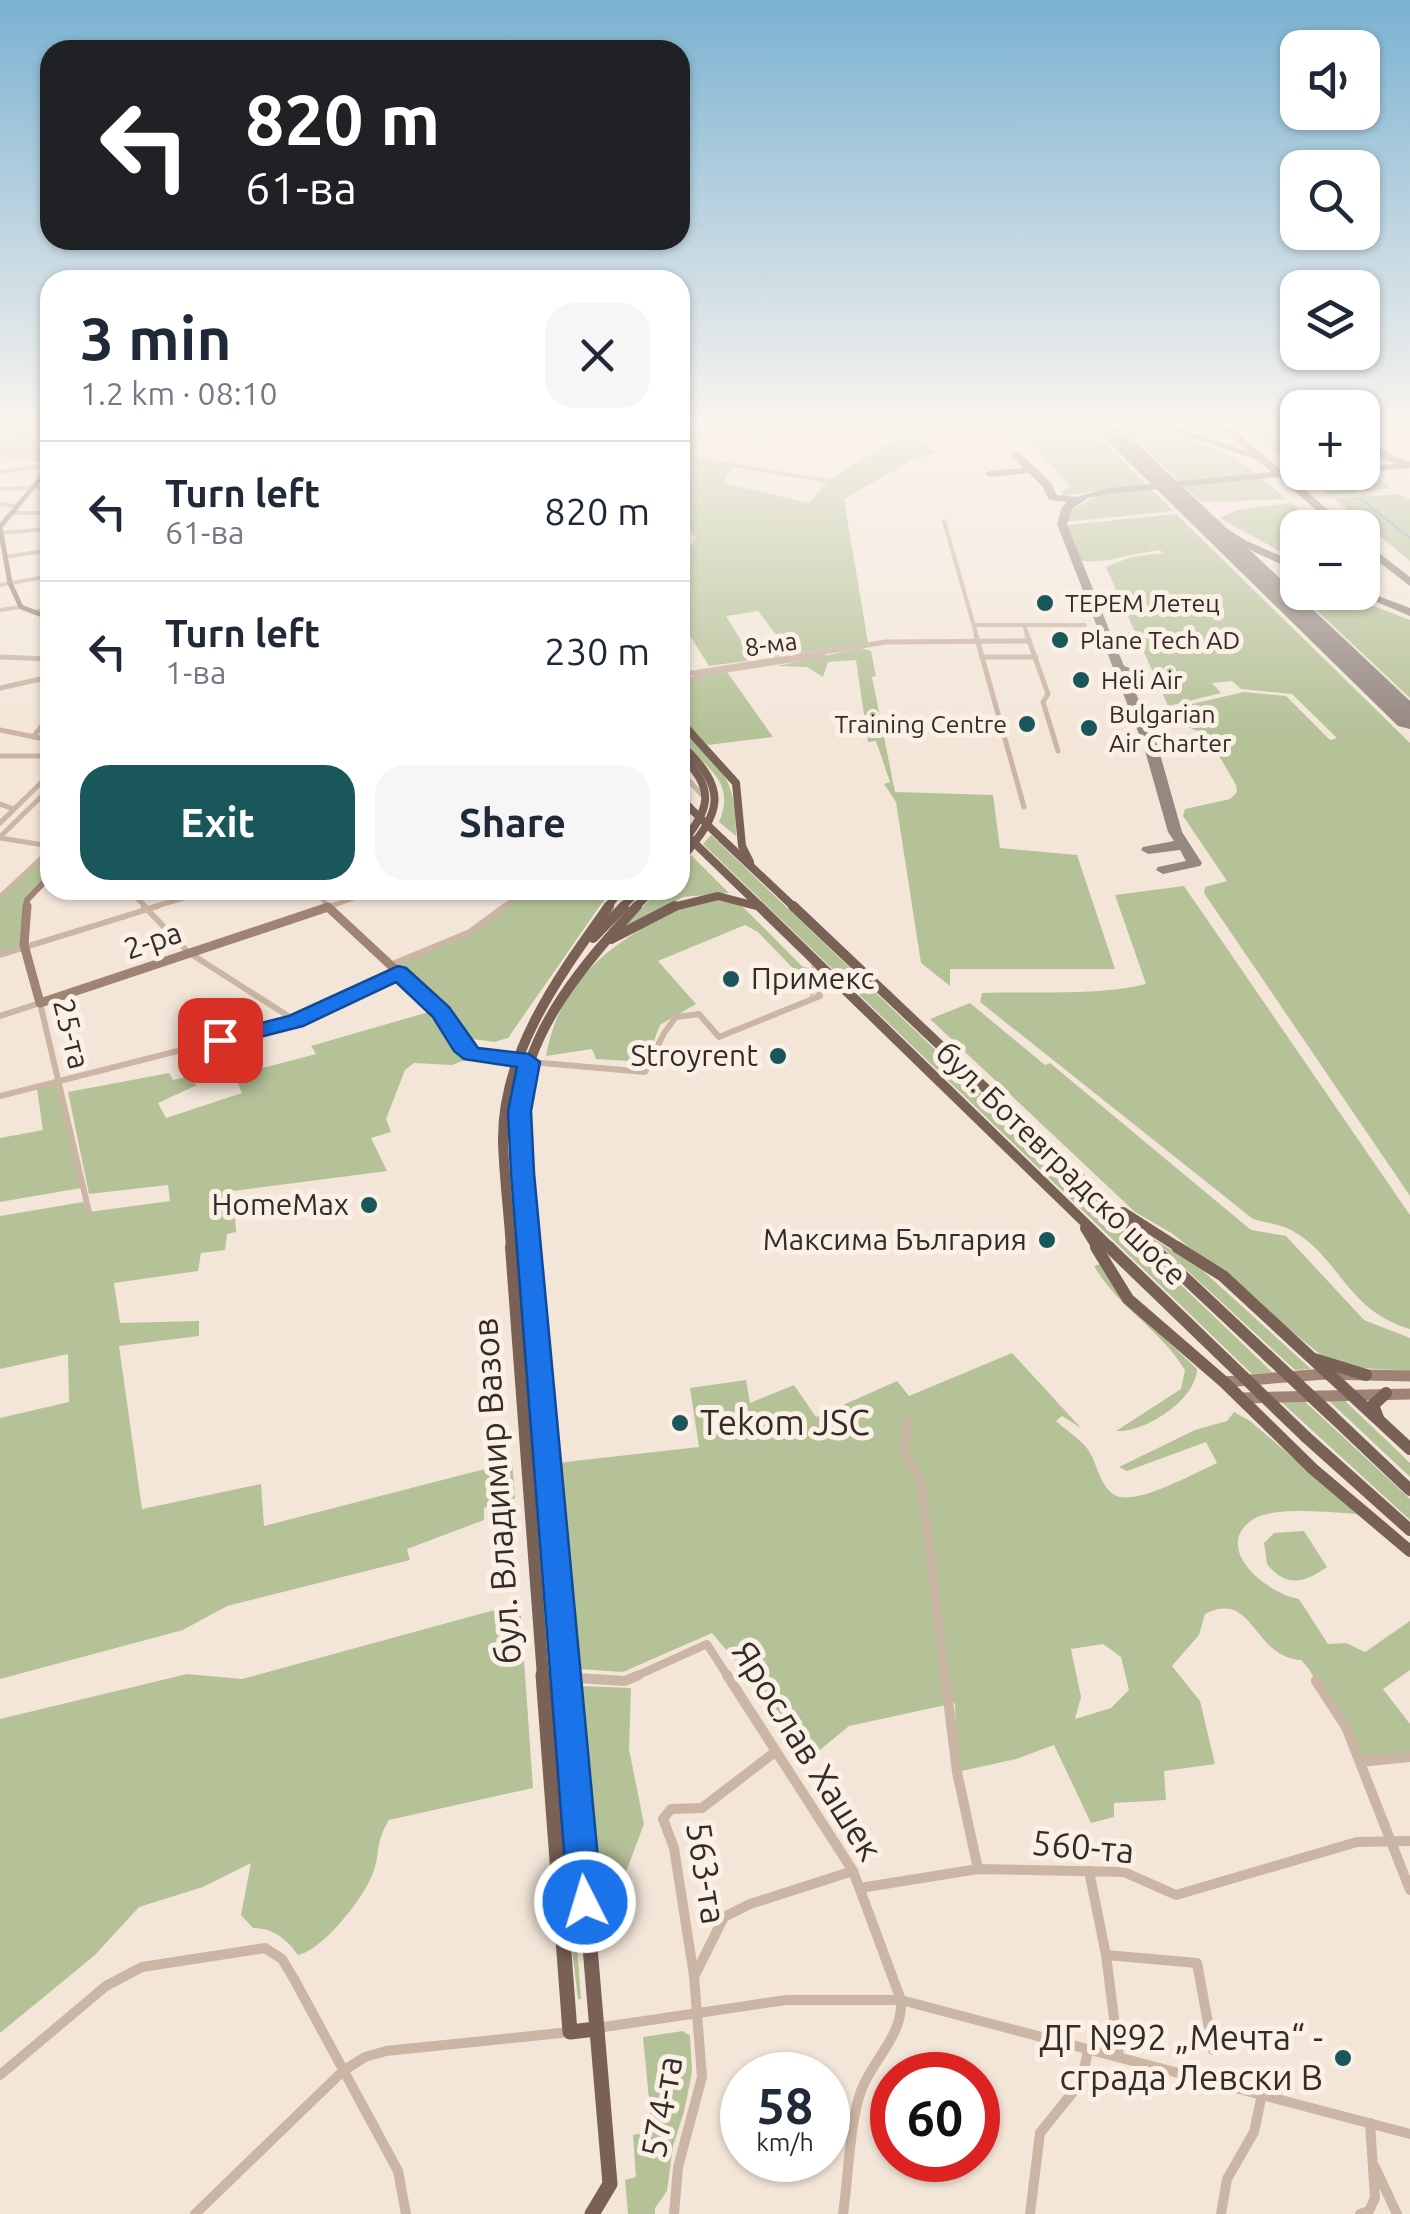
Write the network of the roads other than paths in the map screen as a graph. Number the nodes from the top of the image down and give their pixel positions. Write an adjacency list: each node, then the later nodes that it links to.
1 (945, 524): 14 (street)
2 (0, 529): 3 (street); 5 (street)
3 (40, 530)
4 (40, 552): 5 (street)
5 (5, 557): 8 (street)
6 (40, 578): 8 (street)
7 (0, 584): 8 (street)
8 (10, 584): 9 (street)
9 (21, 607): 10 (street); 12 (street)
10 (0, 610)
11 (40, 611): 12 (street)
12 (34, 612): 13 (street)
13 (40, 614)
14 (976, 625): 15 (street); 18 (street)
15 (1024, 625): 16 (street); 17 (street)
16 (1084, 625)
17 (1030, 640): 18 (street, 8-ма); 21 (street)
18 (980, 641): 20 (street); 23 (street, 8-ма)
19 (0, 657): 22 (street)
20 (984, 657): 21 (street); 42 (street)
21 (1036, 657): 33 (street)
22 (40, 658)
23 (731, 667): 24 (street, 8-ма); 26 (street, 8-ма)
24 (690, 673)
25 (40, 679): 27 (street)
26 (690, 679)
27 (0, 688)
28 (40, 728): 31 (street)
29 (0, 730): 31 (street)
30 (690, 734): 53 (main road)
31 (33, 737): 32 (street)
32 (40, 738)
33 (1058, 750)
34 (690, 755): 51 (main road)
35 (0, 756): 36 (street)
36 (40, 756)
37 (690, 759): 45 (main road)
38 (690, 781): 45 (street)
39 (40, 784): 44 (street)
40 (40, 798): 48 (street)
41 (0, 804): 44 (street)
42 (1024, 807)
43 (690, 809): 53 (main road, бул. Ботевградско шосе, bridge)
44 (14, 810): 46 (street)
45 (703, 815): 47 (main road)
46 (0, 823)
47 (690, 833)
48 (0, 837): 50 (street)
49 (690, 839): 68 (main road, бул. Ботевградско шосе, bridge)
50 (40, 846)
51 (690, 849)
52 (40, 858): 55 (street)
53 (755, 872): 83 (main road, бул. Ботевградско шосе)
54 (40, 886): 70 (street, 25-та)
55 (2, 896)
56 (690, 898): 68 (main road)
57 (138, 900): 67 (street)
58 (174, 900): 67 (street)
59 (324, 900): 66 (street)
60 (346, 900): 66 (street, 2-ра)
61 (513, 900): 75 (street)
62 (613, 900): 74 (main road)
63 (629, 900): 74 (main road)
64 (643, 900): 69 (main road, бул. Владимир Вазов)
65 (686, 900): 69 (main road)
66 (328, 906): 71 (street, 2-ра); 75 (street)
67 (146, 908): 70 (street); 71 (street)
68 (766, 911): 73 (main road, бул. Ботевградско шосе)
69 (604, 943): 79 (main road, бул. Владимир Вазов)
70 (24, 945): 72 (street); 76 (street, 25-та)
71 (188, 952): 76 (street, 2-ра); 78 (street)
72 (0, 955)
73 (812, 956): 79 (street); 82 (main road, бул. Ботевградско шосе)
74 (572, 960): 79 (main road, бул. Владимир Вазов)
75 (394, 969): 78 (street); 79 (street)
76 (40, 1003): 77 (street, 2-ра); 80 (street, 25-та)
77 (0, 1016)
78 (296, 1021): 80 (street)
79 (523, 1061): 117 (main road, бул. Владимир Вазов); 118 (main road, бул. Владимир Вазов)
80 (60, 1082): 81 (street); 84 (street, 25-та)
81 (0, 1096)
82 (1056, 1193): 89 (main road); 99 (main road, бул. Ботевградско шосе, bridge)
83 (1097, 1195): 85 (main road); 98 (main road, бул. Ботевградско шосе, bridge)
84 (89, 1212)
85 (1302, 1352): 86 (main road); 87 (main road)
86 (1325, 1374): 87 (street); 89 (street); 90 (main road); 92 (main road)
87 (1366, 1374): 88 (street)
88 (1410, 1376)
89 (1224, 1382): 94 (main road)
90 (1346, 1393): 91 (street); 92 (street); 96 (main road)
91 (1386, 1393): 93 (street); 96 (main road)
92 (1308, 1394): 94 (street)
93 (1410, 1394)
94 (1240, 1398): 100 (main road)
95 (908, 1421): 108 (street)
96 (1382, 1423): 97 (main road)
97 (1410, 1449)
98 (1410, 1490)
99 (1410, 1530)
100 (1410, 1551)
101 (577, 1678): 103 (street, Ярослав Хашек)
102 (1316, 1682): 105 (street)
103 (775, 1752): 109 (street, Ярослав Хашек); 114 (street, 563-та)
104 (1410, 1758): 105 (street)
105 (1361, 1762): 106 (street)
106 (1392, 1840): 107 (street, 560-та); 110 (street, 560-та); 112 (street)
107 (1410, 1841)
108 (978, 1869): 110 (street, 560-та); 111 (street, 560-та)
109 (853, 1871): 111 (street, Ярослав Хашек); 114 (street)
110 (1089, 1871): 113 (street)
111 (860, 1888): 115 (street, Ярослав Хашек)
112 (1410, 1890)
113 (1106, 1955): 119 (street); 121 (street)
114 (694, 1976): 116 (street, 563-та)
115 (901, 2000): 116 (street); 120 (street); 132 (street)
116 (697, 2010): 117 (street); 131 (street, 574-та)
117 (596, 2029): 118 (main road); 130 (main road, бул. Владимир Вазов)
118 (570, 2032): 122 (street)
119 (1213, 2050)
120 (1088, 2051): 121 (street); 133 (street)
121 (1119, 2057): 124 (street)
122 (343, 2072): 123 (street); 128 (street); 129 (street)
123 (0, 2075)
124 (1262, 2094): 125 (street); 134 (street)
125 (1370, 2123): 126 (street); 127 (street)
126 (1410, 2134)
127 (1372, 2161): 135 (street); 136 (street)
128 (195, 2214)
129 (406, 2214)
130 (592, 2214)
131 (674, 2214)
132 (843, 2214)
133 (1030, 2214)
134 (1221, 2214)
135 (1360, 2214)
136 (1398, 2214)

